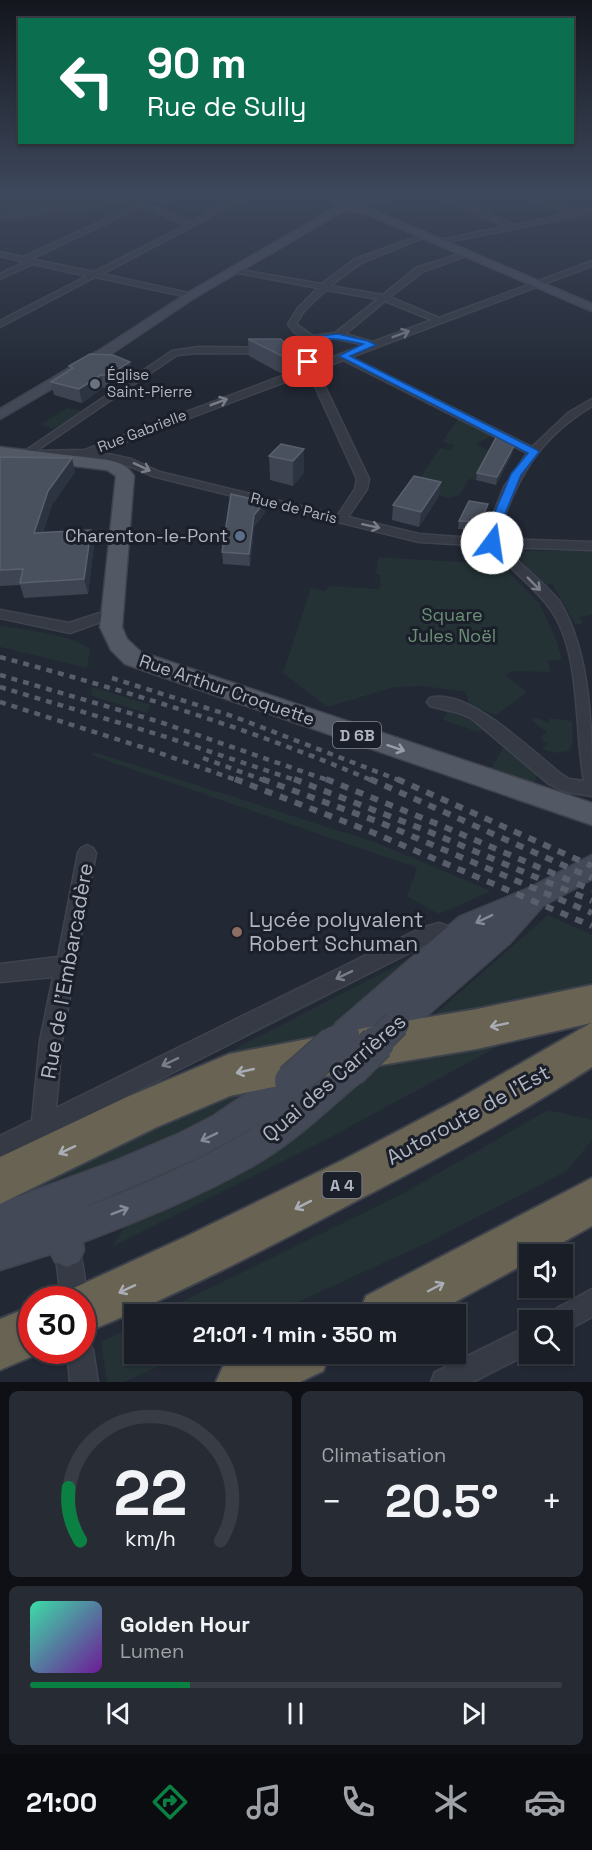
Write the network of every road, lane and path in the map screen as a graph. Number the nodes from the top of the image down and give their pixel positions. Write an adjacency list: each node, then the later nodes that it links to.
1 (17, 257): 8 (street)
2 (27, 257): 8 (street)
3 (129, 257): 12 (street)
4 (255, 257): 11 (main road)
5 (367, 257): 15 (street)
6 (453, 257): 17 (street)
7 (475, 257): 14 (main road)
8 (24, 259): 9 (street)
9 (33, 261): 12 (street); 13 (street)
10 (592, 263): 14 (street, Rue Gabrielle)
11 (233, 270): 15 (street); 16 (main road)
12 (95, 275): 16 (street); 20 (street)
13 (0, 277)
14 (535, 284): 18 (main road); 19 (street, Rue Gabrielle)
15 (324, 288): 17 (street); 22 (street)
16 (190, 296): 27 (main road)
17 (384, 298): 19 (street); 21 (street)
18 (592, 308)
19 (438, 320): 23 (street, Rue Gabrielle, one-way to 19)
20 (0, 324)
21 (338, 336): 22 (street); 23 (street)
22 (313, 339): 24 (street)
23 (372, 345): 25 (street, Rue Gabrielle)
24 (299, 351): 28 (street); 34 (street)
25 (343, 356): 28 (street, Rue Gabrielle); 32 (street)
26 (110, 362): 27 (street)
27 (86, 363): 30 (main road)
28 (311, 368): 33 (street, Rue Gabrielle, one-way to 28); 35 (street)
29 (592, 402): 32 (street)
30 (0, 415)
31 (0, 452): 34 (main road, Rue de Paris / D 6B)
32 (534, 452): 36 (street)
33 (86, 453): 34 (street, Rue de Paris); 35 (street, Rue de Paris, one-way to 35)
34 (30, 455): 38 (main road, Rue Arthur Croquette / D 6B)
35 (341, 519): 36 (street, Rue de Paris, one-way to 36)
36 (492, 543): 37 (street, Rue de Paris); 41 (street, one-way to 41)
37 (592, 546)
38 (112, 613): 39 (street); 43 (main road, Rue Arthur Croquette / D 6B, one-way to 43)
39 (0, 614)
40 (435, 702): 42 (street)
41 (592, 780)
42 (592, 789)
43 (592, 814)
44 (87, 853): 48 (street, Rue de l'Embarcadère)
45 (592, 867): 46 (main road, Quai des Carrières)
46 (538, 896): 47 (main road, Quai des Carrières, one-way to 47); 58 (main road, Quai des Carrières, one-way to 46, bridge)
47 (455, 937): 52 (street, one-way to 52); 55 (main road, Quai des Carrières, one-way to 55, bridge)
48 (65, 966): 49 (street); 52 (street, Rue de l'Embarcadère)
49 (0, 973)
50 (592, 1004): 54 (highway, one-way to 54)
51 (592, 1043): 61 (highway, Autoroute de l’Est / A 4, one-way to 61)
52 (43, 1126): 53 (street)
53 (0, 1148)
54 (0, 1181)
55 (59, 1198): 57 (main road, Quai des Carrières); 58 (main road)
56 (592, 1201): 63 (highway, one-way to 56)
57 (0, 1220)
58 (66, 1241): 59 (main road, Quai des Carrières); 60 (street)
59 (0, 1252)
60 (74, 1286)
61 (96, 1291)
62 (592, 1302): 64 (street)
63 (402, 1304)
64 (573, 1313)
65 (18, 1338): 67 (highway)
66 (519, 1344): 72 (street)
67 (0, 1345)
68 (82, 1364): 70 (street)
69 (281, 1364): 71 (highway)
70 (84, 1382)
71 (242, 1382)
72 (445, 1382)

